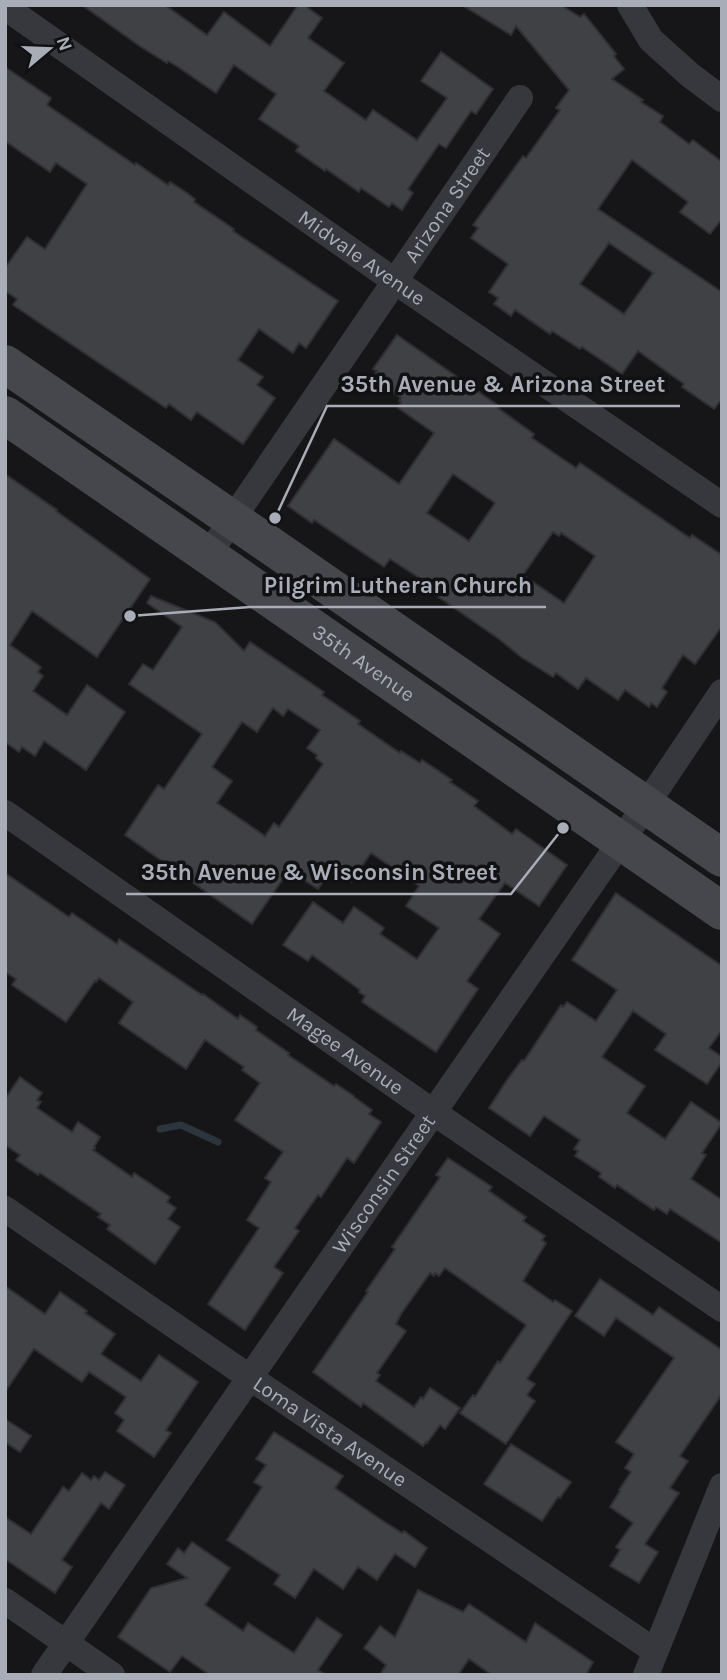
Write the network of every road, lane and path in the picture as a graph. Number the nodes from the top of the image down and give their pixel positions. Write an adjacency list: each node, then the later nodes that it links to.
1 (630, 5): 4 (street)
2 (5, 7): 5 (street, Midvale Avenue)
3 (520, 98): 5 (street, Arizona Street)
4 (722, 99)
5 (396, 282): 8 (street, Midvale Avenue); 9 (street, Arizona Street)
6 (12, 384): 9 (main road, 35th Avenue)
7 (5, 415): 10 (main road, 35th Avenue)
8 (722, 505)
9 (232, 519): 10 (street, Arizona Street); 12 (main road, 35th Avenue)
10 (208, 555): 14 (main road, 35th Avenue)
11 (722, 692): 12 (street, Wisconsin Street)
12 (646, 805): 14 (street, Wisconsin Street); 15 (main road, 35th Avenue)
13 (5, 813): 17 (street, Magee Avenue)
14 (621, 841): 16 (main road, 35th Avenue); 17 (street, Wisconsin Street)
15 (722, 858)
16 (722, 911)
17 (433, 1112): 19 (street, Magee Avenue); 20 (street, Wisconsin Street)
18 (5, 1209): 20 (street, Loma Vista Avenue)
19 (722, 1309)
20 (249, 1377): 23 (street, Wisconsin Street); 24 (street, Loma Vista Avenue)
21 (722, 1486): 24 (street)
22 (5, 1601): 23 (street)
23 (66, 1643): 25 (street, Wisconsin Street); 26 (street)
24 (650, 1663)
25 (44, 1675)
26 (112, 1675)

